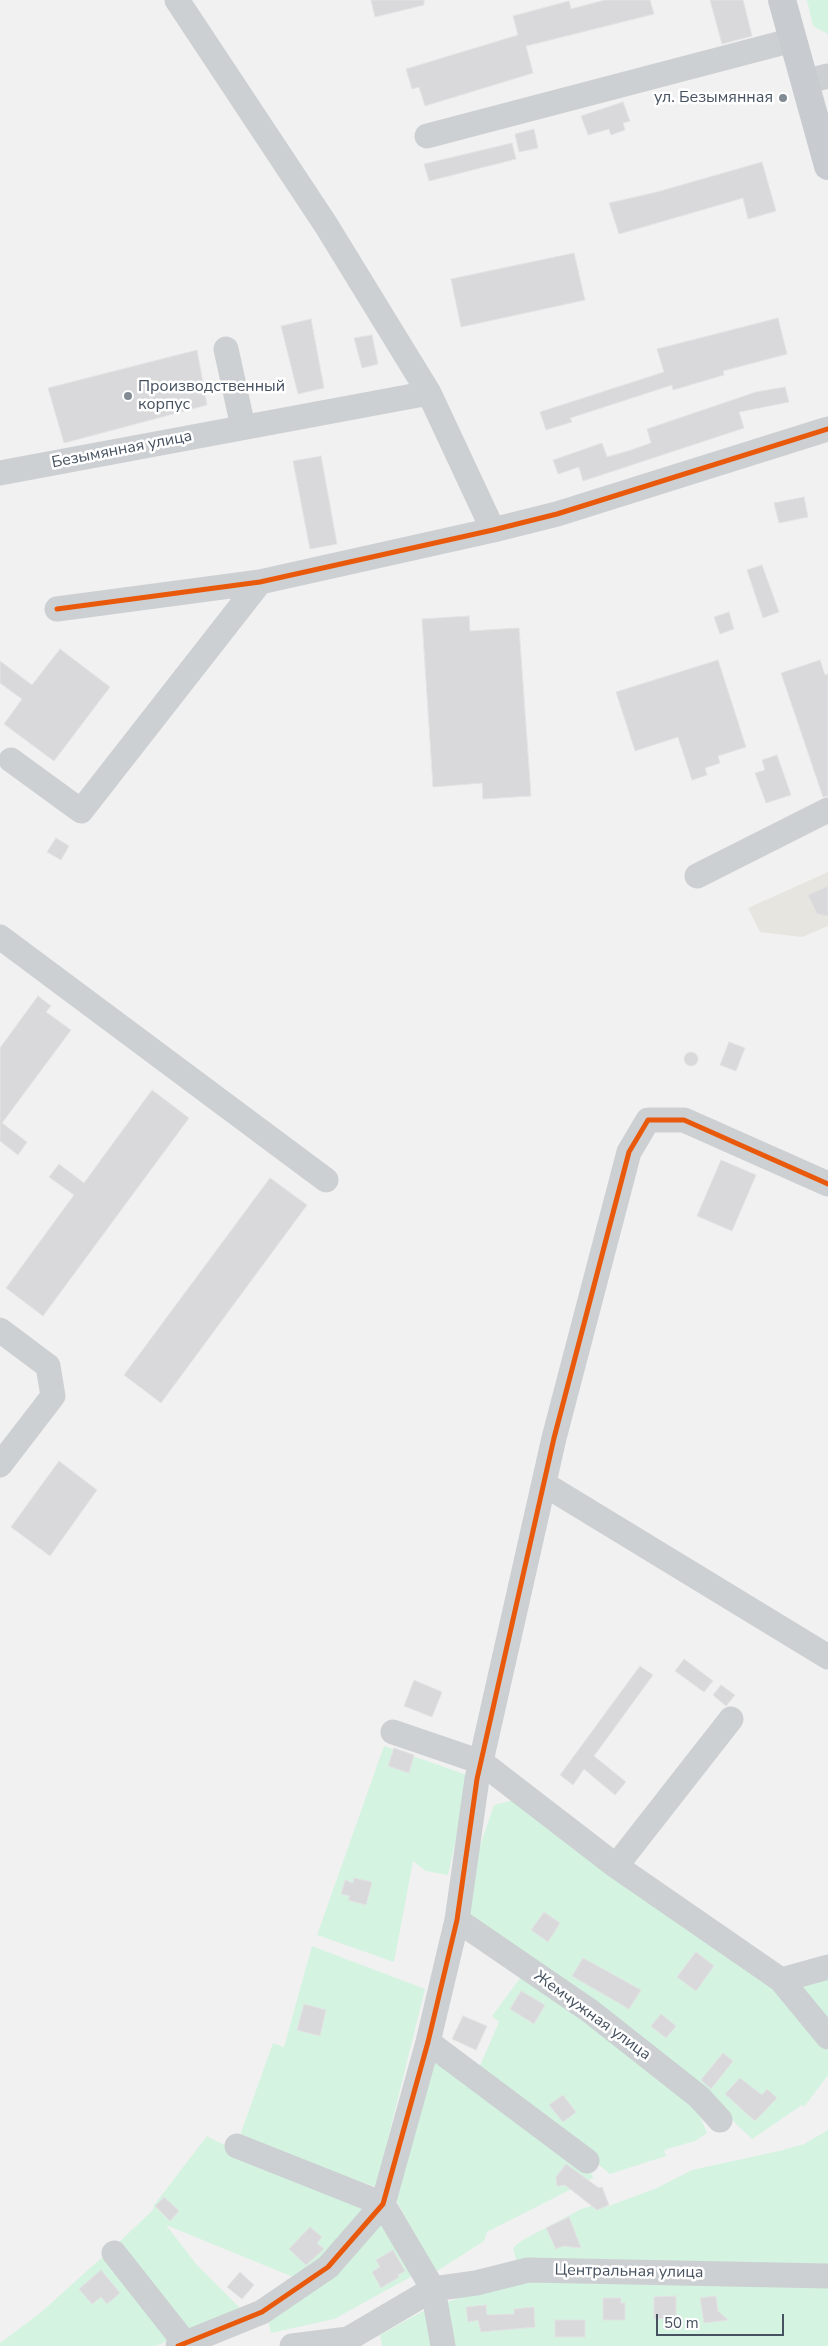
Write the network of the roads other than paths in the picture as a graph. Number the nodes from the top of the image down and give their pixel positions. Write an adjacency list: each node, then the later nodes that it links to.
1 (177, 0): 8 (street)
2 (782, 0): 3 (main road)
3 (793, 40): 4 (main road); 5 (street)
4 (816, 79): 6 (main road)
5 (427, 136)
6 (828, 166)
7 (226, 348): 9 (street)
8 (429, 392): 9 (street, Безымянная улица); 12 (street)
9 (243, 428): 11 (street, Безымянная улица)
10 (828, 429): 12 (street)
11 (0, 473)
12 (493, 530): 13 (street)
13 (260, 582): 14 (street); 15 (street)
14 (57, 609)
15 (11, 760)
16 (828, 810): 17 (street)
17 (697, 876)
18 (0, 937): 19 (street)
19 (326, 1180)
20 (828, 1184): 23 (street)
21 (0, 1330): 22 (street)
22 (0, 1465)
23 (544, 1484): 24 (street); 27 (street)
24 (828, 1657)
25 (731, 1718): 28 (street)
26 (393, 1732): 27 (street)
27 (481, 1762): 28 (street); 29 (street)
28 (616, 1866): 31 (street)
29 (458, 1920): 33 (street); 34 (street, Жемчужная улица)
30 (828, 1966): 31 (street)
31 (782, 1980): 32 (street)
32 (828, 2037)
33 (428, 2042): 36 (street); 37 (street)
34 (720, 2120)
35 (237, 2146): 37 (street)
36 (587, 2161)
37 (383, 2204): 40 (street); 41 (street)
38 (114, 2252): 41 (street)
39 (828, 2276): 40 (street, Центральная улица)
40 (432, 2289): 42 (street); 43 (street)
41 (181, 2345)
42 (292, 2346)
43 (443, 2346)

